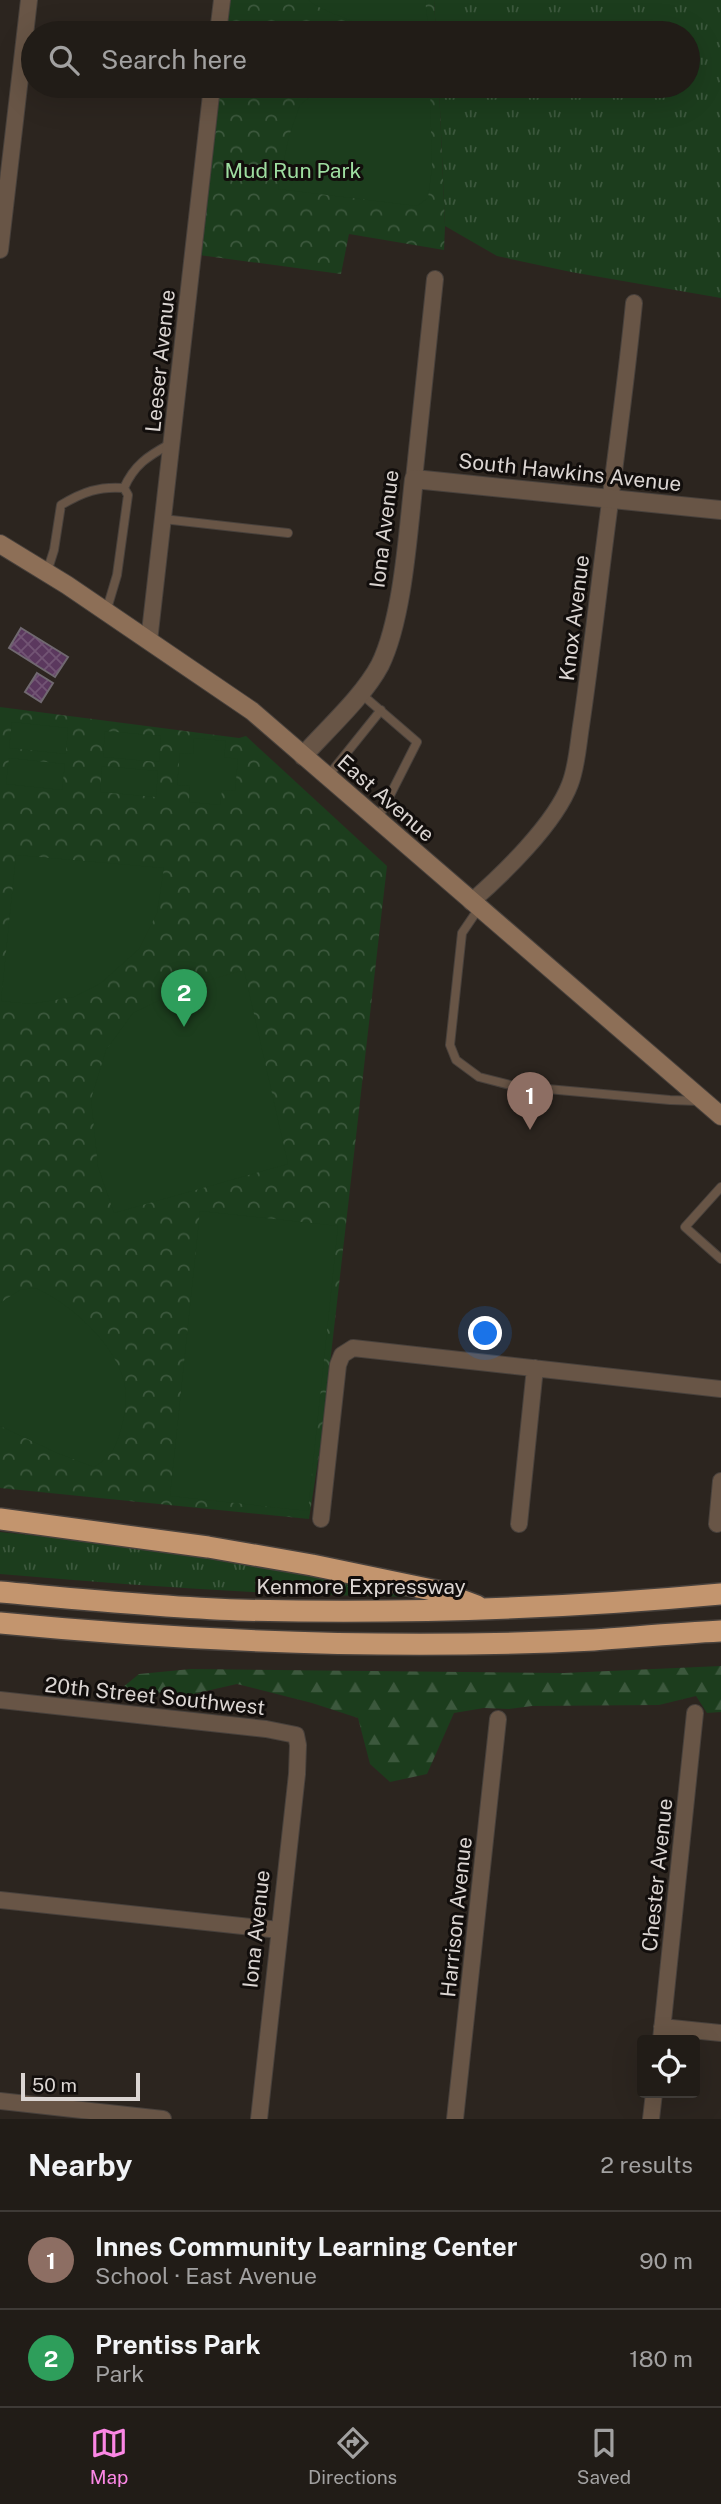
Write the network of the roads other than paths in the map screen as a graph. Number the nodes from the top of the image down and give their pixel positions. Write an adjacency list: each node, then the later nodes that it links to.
1 (29, 0): 3 (street)
2 (222, 0): 4 (street)
3 (27, 21)
4 (219, 21)
5 (21, 69): 7 (street)
6 (211, 98): 10 (street, Leeser Avenue)
7 (0, 250)
8 (435, 279): 11 (street, Iona Avenue)
9 (634, 303): 13 (street, Knox Avenue)
10 (173, 443): 12 (lane); 15 (street, Leeser Avenue)
11 (414, 479): 13 (street, South Hawkins Avenue); 21 (street, Iona Avenue)
12 (124, 488): 18 (lane); 19 (lane)
13 (609, 500): 14 (street, South Hawkins Avenue); 26 (street, Knox Avenue)
14 (721, 510)
15 (163, 519): 16 (lane); 20 (street, Leeser Avenue)
16 (288, 533)
17 (0, 544): 18 (main road, East Avenue)
18 (47, 573): 19 (main road, East Avenue)
19 (106, 612): 20 (main road, East Avenue)
20 (149, 641): 23 (main road, East Avenue)
21 (359, 692): 22 (lane); 23 (street, Iona Avenue)
22 (380, 710): 24 (lane); 25 (lane)
23 (303, 756): 24 (main road, East Avenue)
24 (327, 777): 25 (main road, East Avenue)
25 (377, 821): 26 (main road, East Avenue)
26 (475, 905): 27 (main road, East Avenue); 27 (lane)
27 (703, 1101): 28 (main road, East Avenue)
28 (721, 1116)
29 (721, 1187): 30 (lane)
30 (721, 1259)
31 (535, 1367): 32 (street); 35 (street); 36 (street)
32 (721, 1389)
33 (721, 1481): 37 (street)
34 (0, 1519): 40 (highway)
35 (321, 1519)
36 (519, 1524)
37 (717, 1524)
38 (0, 1592): 40 (highway, Kenmore Expressway)
39 (721, 1594): 40 (highway, Kenmore Expressway)
40 (489, 1611)
41 (0, 1623): 42 (highway)
42 (721, 1630)
43 (0, 1700): 46 (street, 20th Street Southwest)
44 (695, 1713): 50 (street, Chester Avenue)
45 (498, 1719): 55 (street, Harrison Avenue)
46 (298, 1745): 48 (street, Iona Avenue)
47 (0, 1900): 48 (street)
48 (279, 1930): 54 (street, Iona Avenue)
49 (721, 2033): 50 (street)
50 (661, 2034)
51 (653, 2098): 56 (street)
52 (0, 2101): 53 (street)
53 (163, 2119)
54 (259, 2119)
55 (455, 2119)
56 (651, 2119)

